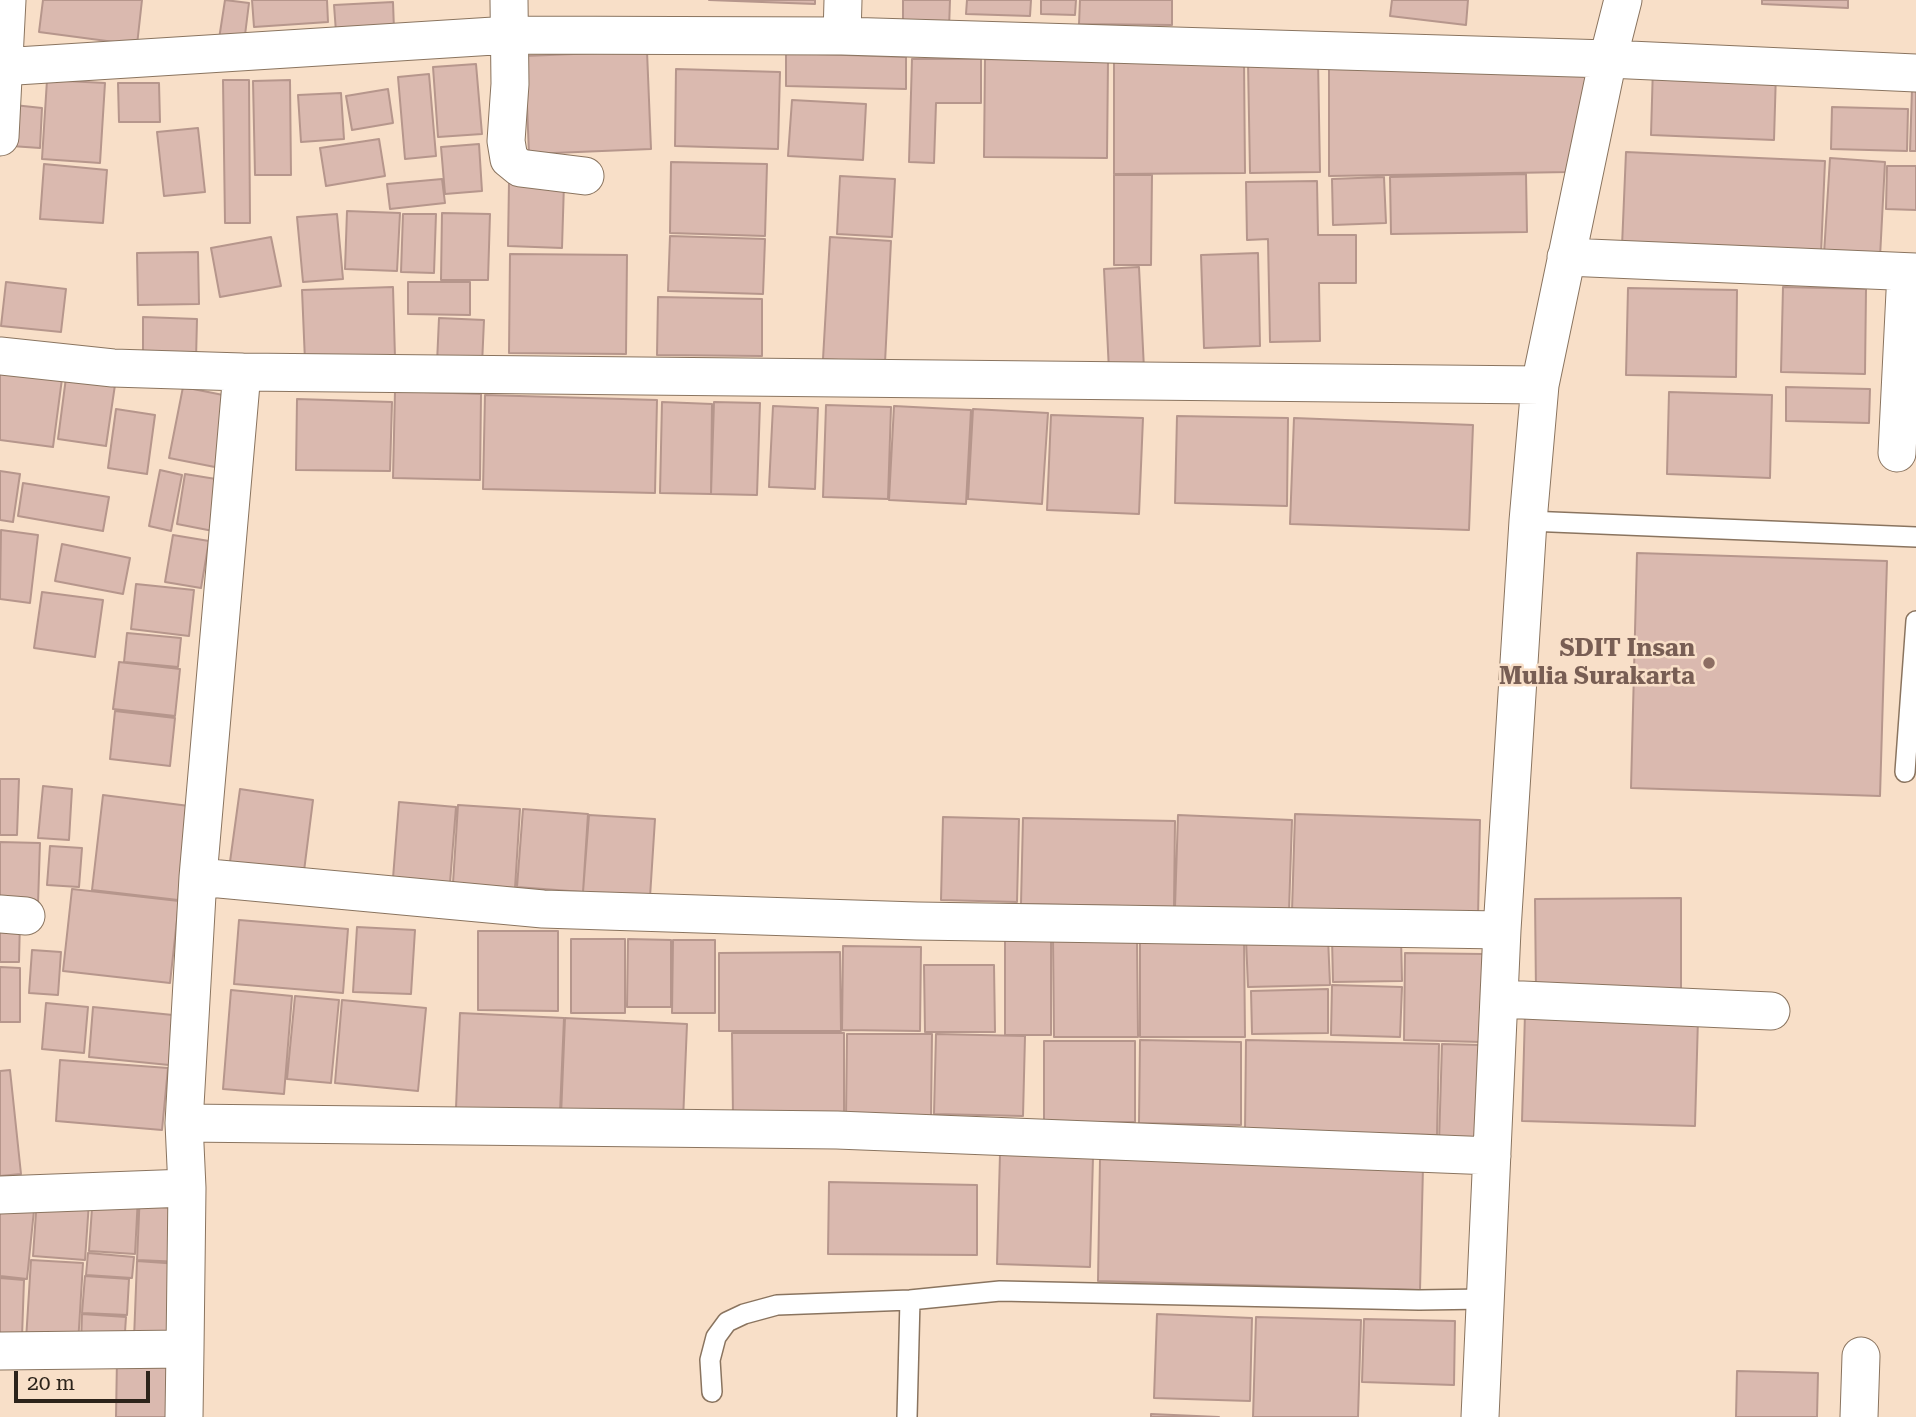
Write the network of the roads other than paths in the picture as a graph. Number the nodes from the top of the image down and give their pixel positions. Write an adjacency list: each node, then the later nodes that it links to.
1 (7, 0): 7 (street)
2 (843, 0): 5 (street)
3 (1623, 0): 6 (street)
4 (510, 17): 5 (street); 7 (street); 10 (street)
5 (842, 36): 6 (street)
6 (1608, 59): 8 (street); 11 (street)
7 (2, 67): 9 (street)
8 (1916, 73)
9 (0, 137)
10 (585, 176)
11 (1566, 257): 12 (street); 15 (street)
12 (1911, 272): 16 (street)
13 (0, 355): 14 (street)
14 (242, 372): 15 (street); 21 (street)
15 (1540, 385): 17 (street)
16 (1898, 453)
17 (1528, 521): 18 (lane); 22 (street)
18 (1916, 537)
19 (1916, 621): 20 (lane)
20 (1905, 772)
21 (198, 877): 22 (street); 25 (street)
22 (1502, 930): 23 (street)
23 (1500, 999): 24 (street); 26 (street)
24 (1771, 1011)
25 (184, 1123): 26 (street); 27 (street)
26 (1492, 1156): 29 (street)
27 (187, 1188): 28 (street); 31 (street)
28 (0, 1195)
29 (1486, 1299): 30 (lane); 37 (street)
30 (910, 1300): 34 (lane); 36 (lane)
31 (185, 1349): 32 (street); 35 (street)
32 (0, 1351)
33 (1861, 1356): 38 (street)
34 (712, 1392)
35 (184, 1417)
36 (907, 1417)
37 (1480, 1417)
38 (1859, 1417)

